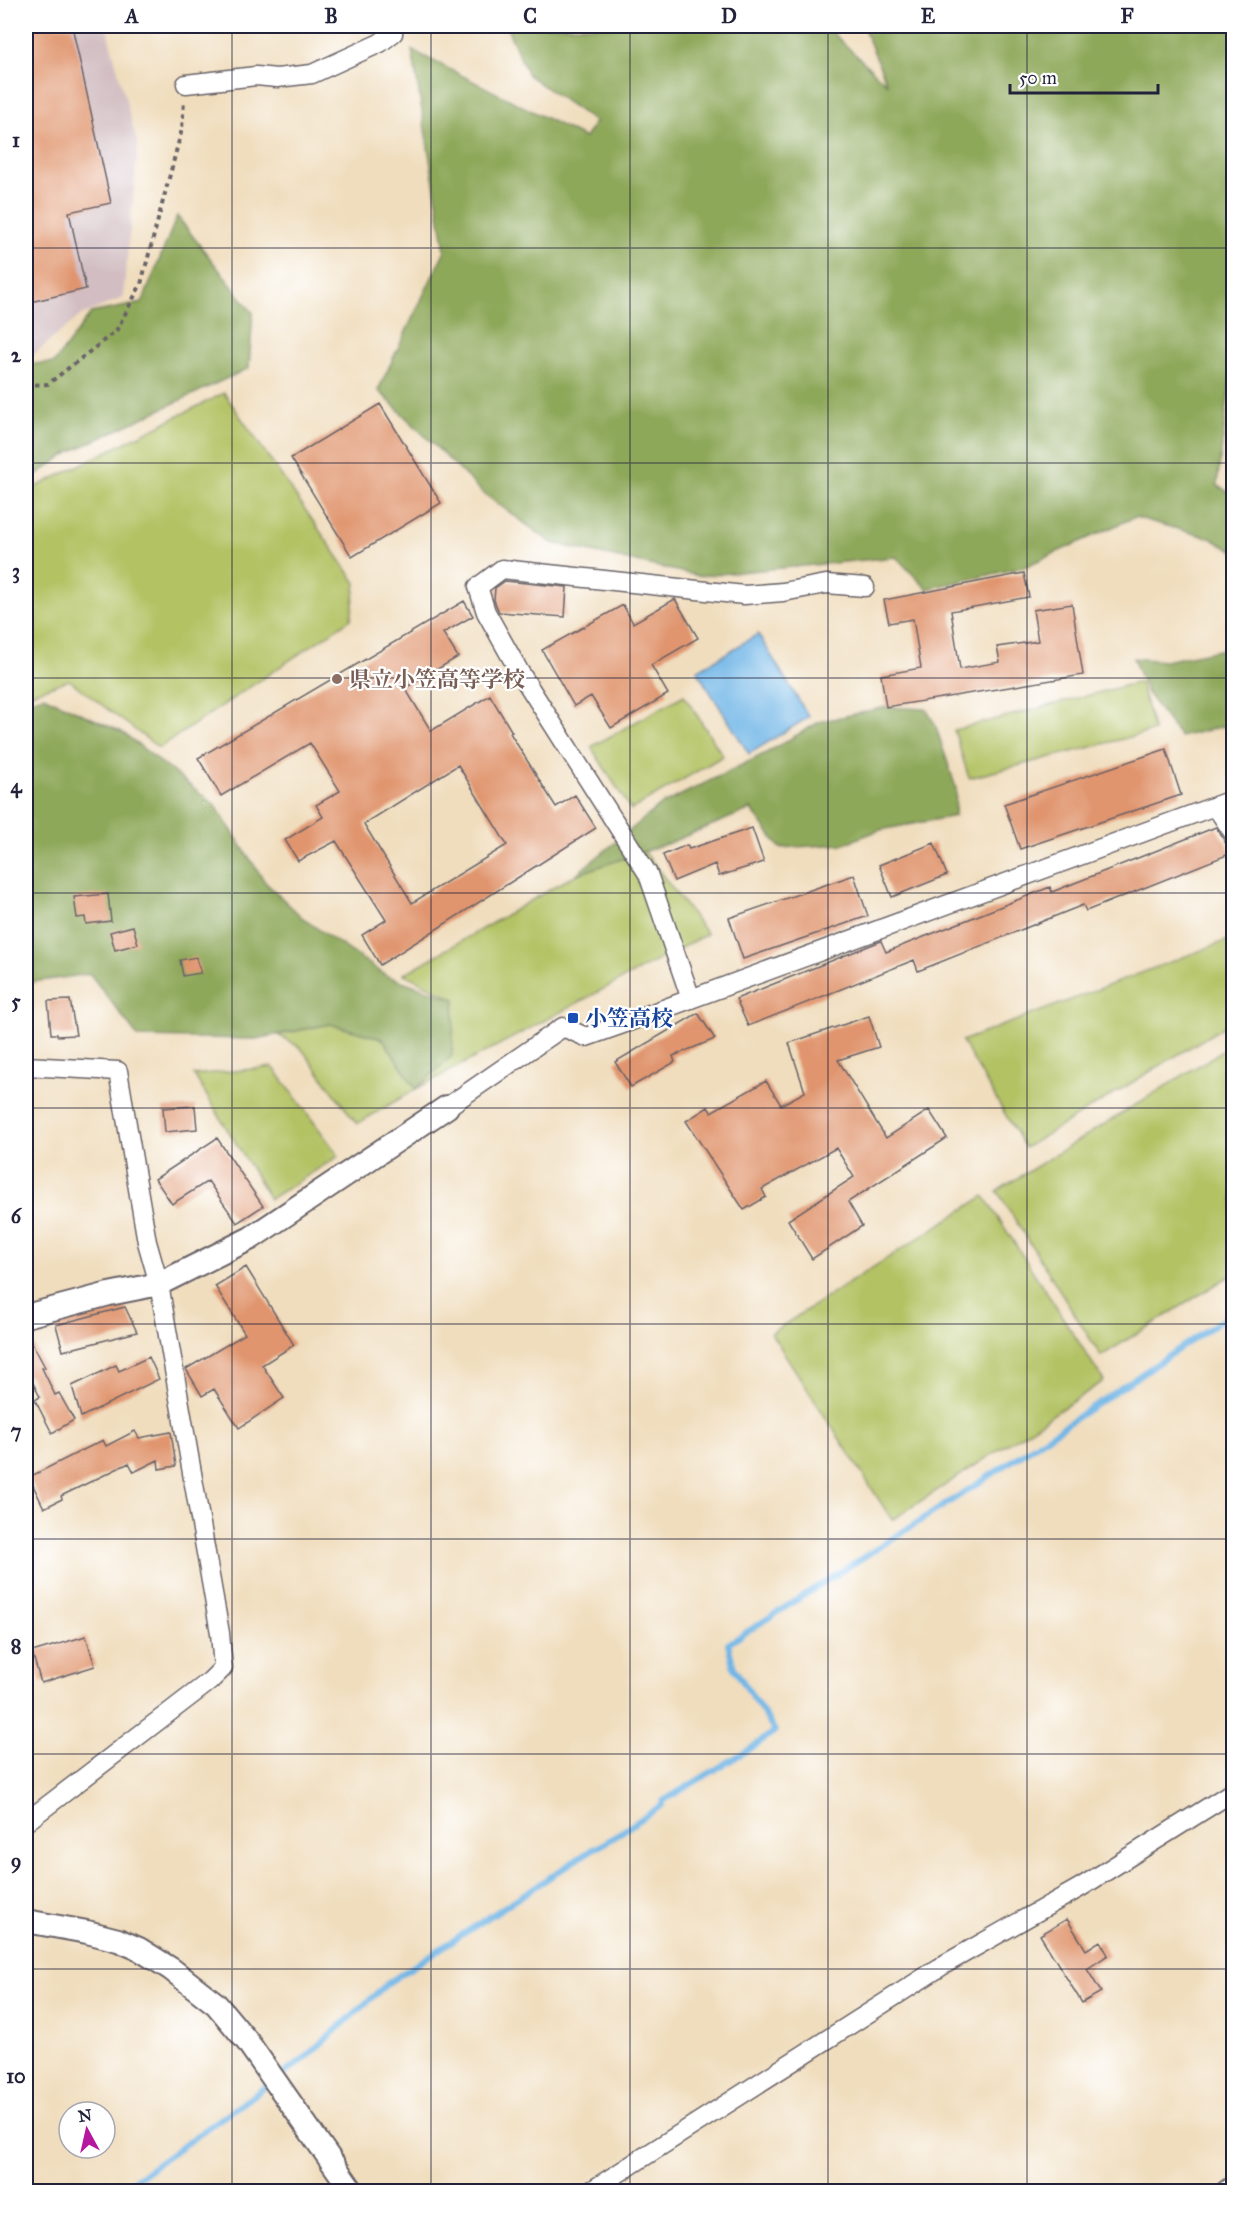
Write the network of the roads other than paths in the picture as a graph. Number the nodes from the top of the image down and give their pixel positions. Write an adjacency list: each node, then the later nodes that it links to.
1 (391, 26): 2 (street)
2 (186, 84)
3 (865, 587): 7 (street)
4 (1233, 799): 5 (street)
5 (1216, 807): 6 (street); 7 (street)
6 (1233, 834)
7 (691, 999): 9 (street)
8 (26, 1066): 10 (street)
9 (447, 1107): 10 (street)
10 (159, 1284): 11 (street); 13 (street)
11 (26, 1316)
12 (1233, 1791): 17 (street)
13 (26, 1822)
14 (26, 1921): 16 (street)
15 (1233, 2187): 18 (street)
16 (353, 2192)
17 (589, 2192)
18 (1227, 2192)

